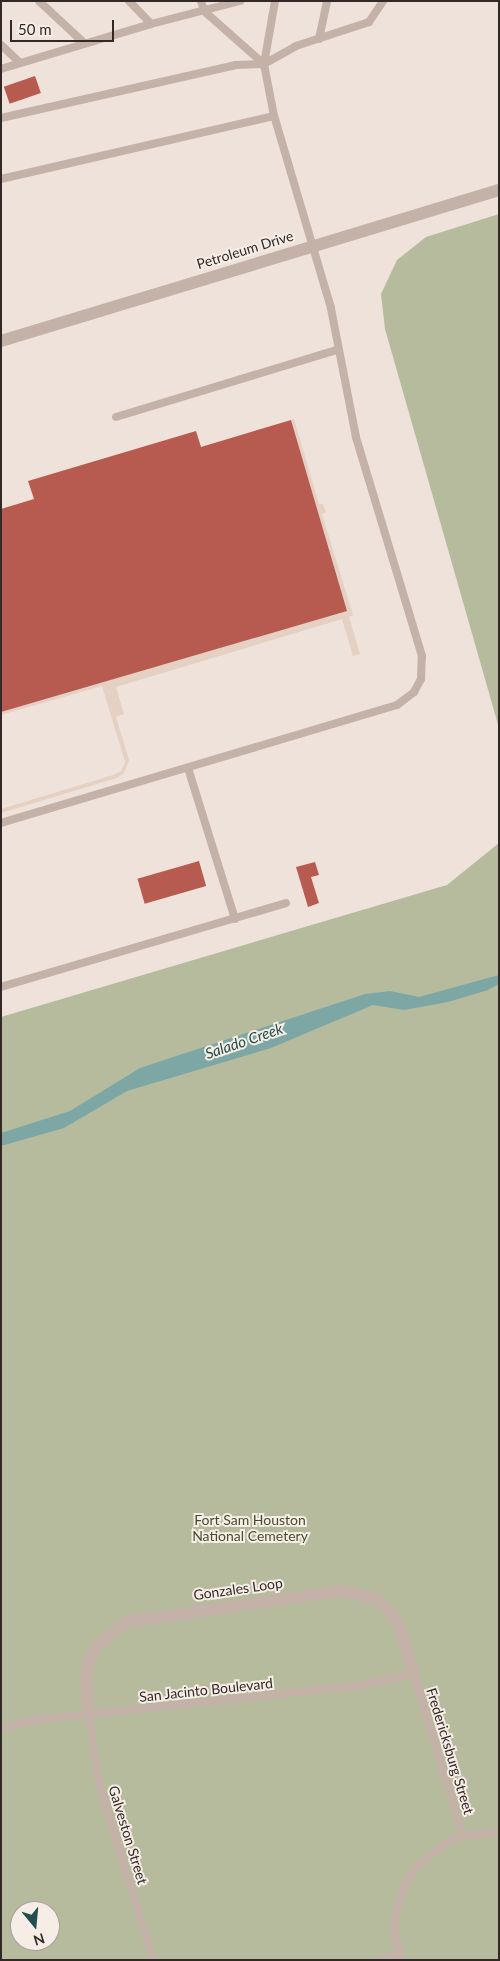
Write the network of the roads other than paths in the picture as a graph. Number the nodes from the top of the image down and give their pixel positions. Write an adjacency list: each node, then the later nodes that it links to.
1 (39, 1): 11 (lane)
2 (128, 1): 9 (lane)
3 (201, 1): 8 (lane)
4 (240, 1): 8 (lane)
5 (275, 1): 14 (lane)
6 (327, 1): 10 (lane)
7 (383, 1): 10 (lane)
8 (204, 11): 9 (lane); 14 (lane)
9 (152, 24): 11 (lane)
10 (318, 39): 14 (lane)
11 (84, 43): 13 (lane)
12 (1, 45): 13 (lane)
13 (20, 62): 15 (lane)
14 (264, 64): 16 (lane); 17 (lane)
15 (1, 69)
16 (274, 116): 18 (lane); 20 (lane)
17 (1, 118)
18 (1, 178)
19 (499, 190): 20 (street, Petroleum Drive)
20 (312, 245): 21 (street, Petroleum Drive); 22 (lane)
21 (1, 341)
22 (337, 350): 23 (lane); 24 (lane)
23 (116, 417)
24 (188, 768): 25 (lane); 27 (lane)
25 (1, 822)
26 (286, 903): 27 (lane)
27 (235, 919): 28 (lane)
28 (1, 987)
29 (414, 1674): 30 (lane, San Jacinto Boulevard); 30 (street, Gonzales Loop); 33 (lane, Fredericksburg Street)
30 (89, 1714): 31 (lane, San Jacinto Boulevard); 35 (lane, Galveston Street)
31 (1, 1728)
32 (499, 1832): 33 (lane)
33 (463, 1836): 34 (lane)
34 (400, 1957): 36 (lane)
35 (153, 1960)
36 (379, 1960)

